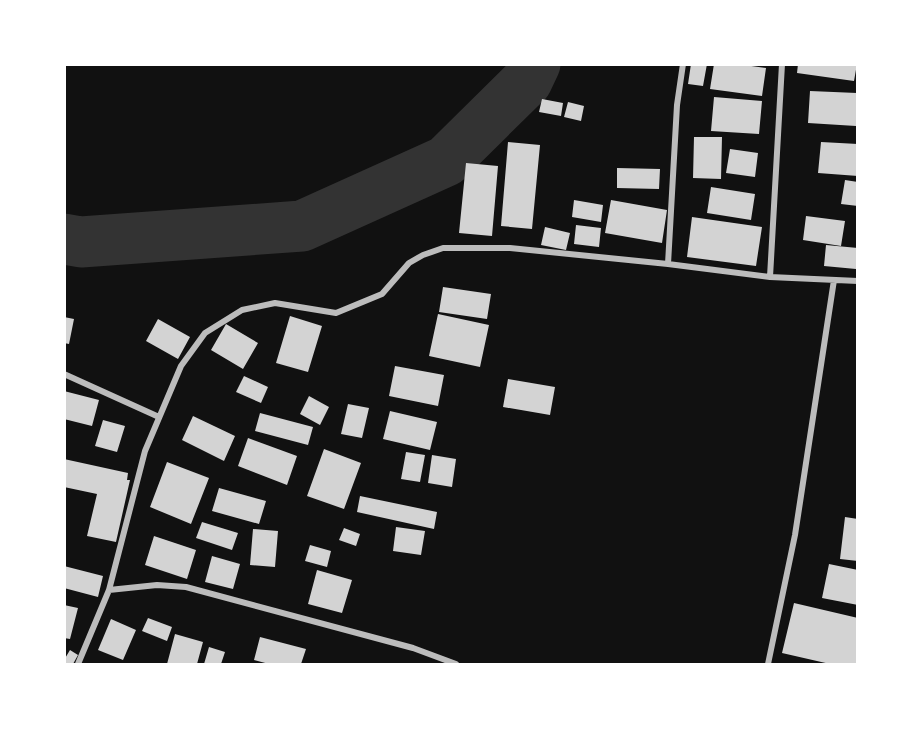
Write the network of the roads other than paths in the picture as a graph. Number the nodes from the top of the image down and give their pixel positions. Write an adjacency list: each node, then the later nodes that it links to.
1 (683, 64): 3 (street)
2 (782, 64): 4 (street)
3 (668, 264): 4 (street); 8 (street)
4 (770, 277): 5 (street)
5 (834, 280): 6 (street); 12 (street)
6 (858, 281)
7 (64, 374): 8 (street)
8 (159, 417): 9 (street)
9 (109, 590): 10 (street); 11 (street)
10 (78, 664)
11 (456, 664)
12 (768, 664)

